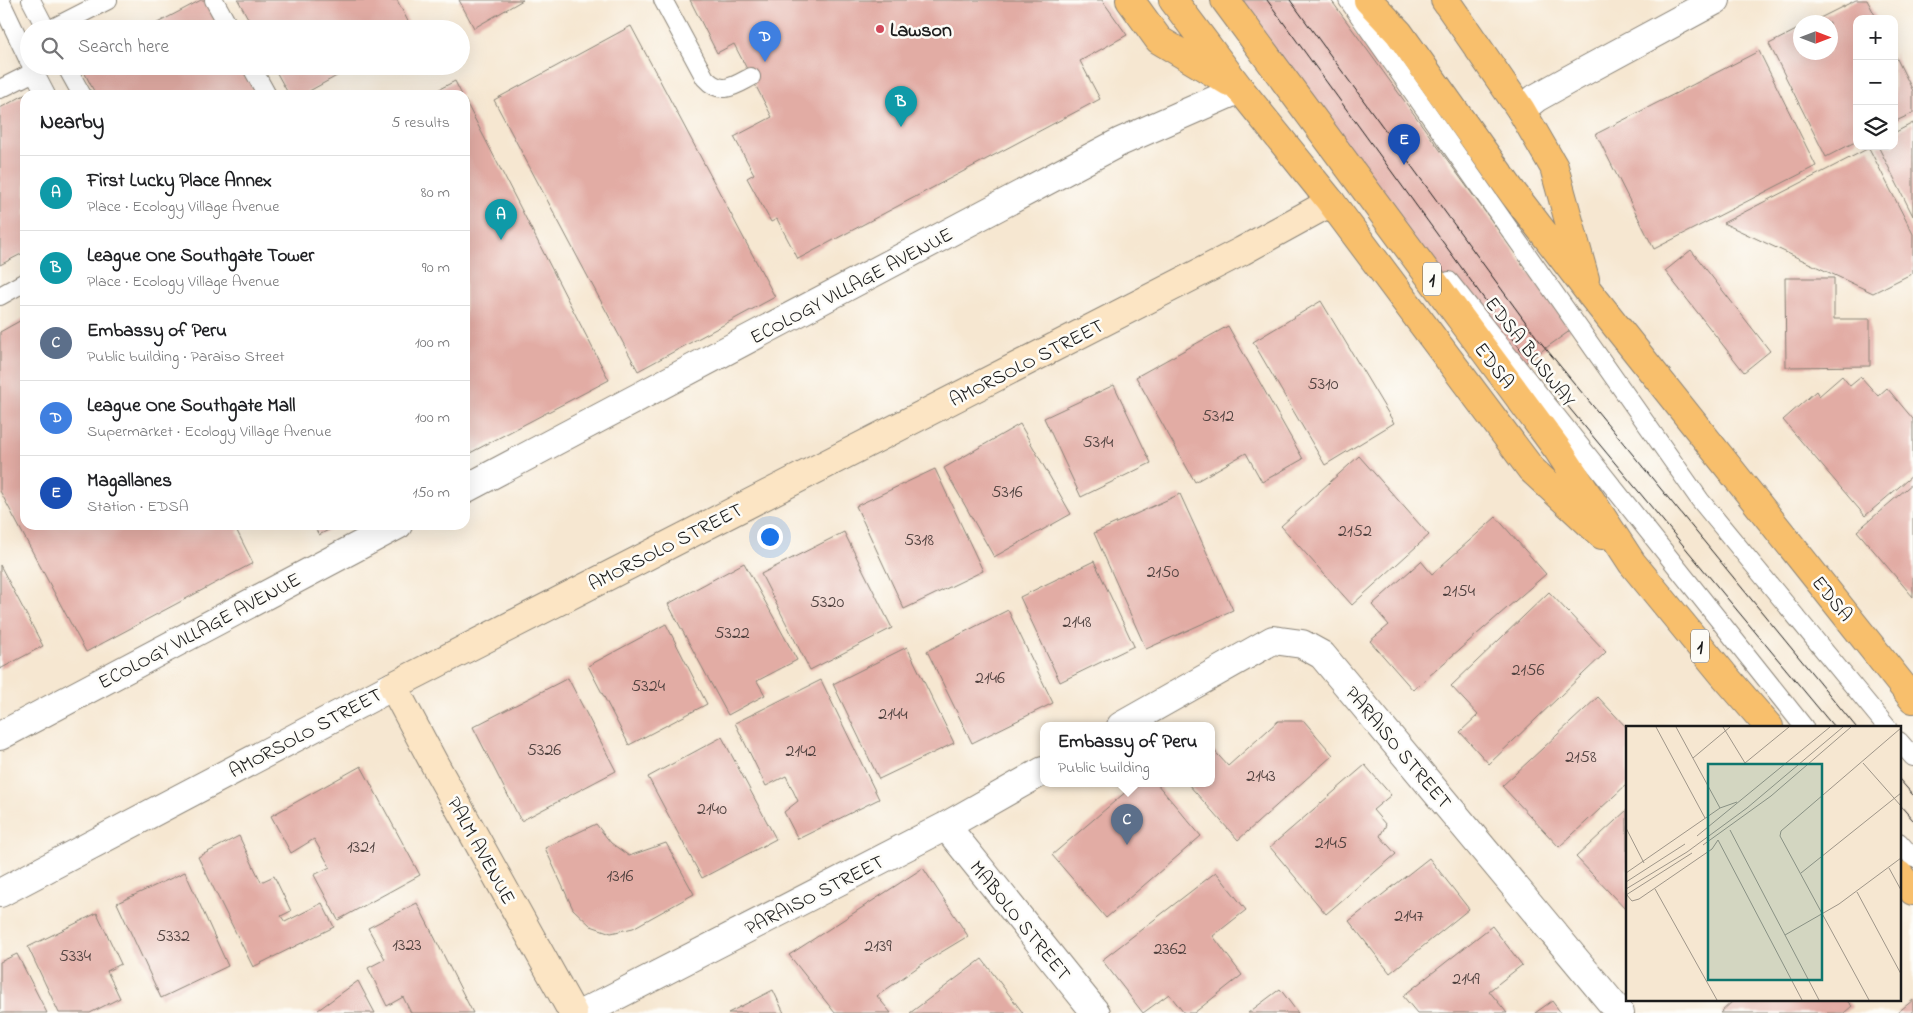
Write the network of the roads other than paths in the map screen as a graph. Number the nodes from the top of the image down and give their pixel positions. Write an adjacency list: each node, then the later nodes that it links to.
1 (0, 0): 18 (lane)
2 (32, 0): 14 (lane)
3 (108, 0): 15 (lane)
4 (214, 0): 16 (lane)
5 (663, 0): 23 (lane)
6 (1130, 0): 24 (highway)
7 (1173, 0): 24 (highway)
8 (1226, 0): 36 (highway, EDSA / 1); 41 (lane, EDSA BUSWAY)
9 (1348, 0): 42 (lane)
10 (1368, 0): 17 (highway, EDSA)
11 (1380, 0): 17 (highway)
12 (1446, 0): 29 (highway)
13 (1716, 0): 29 (street)
14 (42, 20)
15 (69, 20)
16 (225, 20)
17 (1399, 33): 32 (highway, EDSA)
18 (20, 43)
19 (20, 75): 25 (lane)
20 (36, 75): 26 (lane)
21 (71, 75): 27 (lane)
22 (256, 75): 28 (lane)
23 (751, 76)
24 (1240, 89): 30 (highway); 34 (street, ECOLOGY VILLAGE AVENUE)
25 (0, 90)
26 (43, 90)
27 (79, 90)
28 (264, 90)
29 (1521, 110): 32 (highway)
30 (1331, 202): 36 (highway); 37 (street, AMORSOLO STREET)
31 (20, 285): 33 (lane)
32 (1589, 292): 38 (highway, EDSA)
33 (0, 296)
34 (470, 486)
35 (389, 530): 43 (street, ECOLOGY VILLAGE AVENUE)
36 (1632, 563): 40 (highway, EDSA / 1)
37 (393, 686): 52 (street, AMORSOLO STREET); 53 (street, PALM AVENUE)
38 (1913, 699)
39 (1128, 722): 56 (street, PARAISO STREET)
40 (1768, 726)
41 (1803, 726)
42 (1886, 726)
43 (0, 736)
44 (1900, 742): 45 (lane)
45 (1913, 757)
46 (1040, 773): 47 (street, PARAISO STREET)
47 (946, 826): 54 (street, PARAISO STREET); 55 (street, MABOLO STREET)
48 (1900, 843): 49 (lane)
49 (1913, 858)
50 (1900, 876): 51 (highway)
51 (1913, 891)
52 (0, 893)
53 (573, 1013)
54 (583, 1013)
55 (1096, 1013)
56 (1620, 1013)

